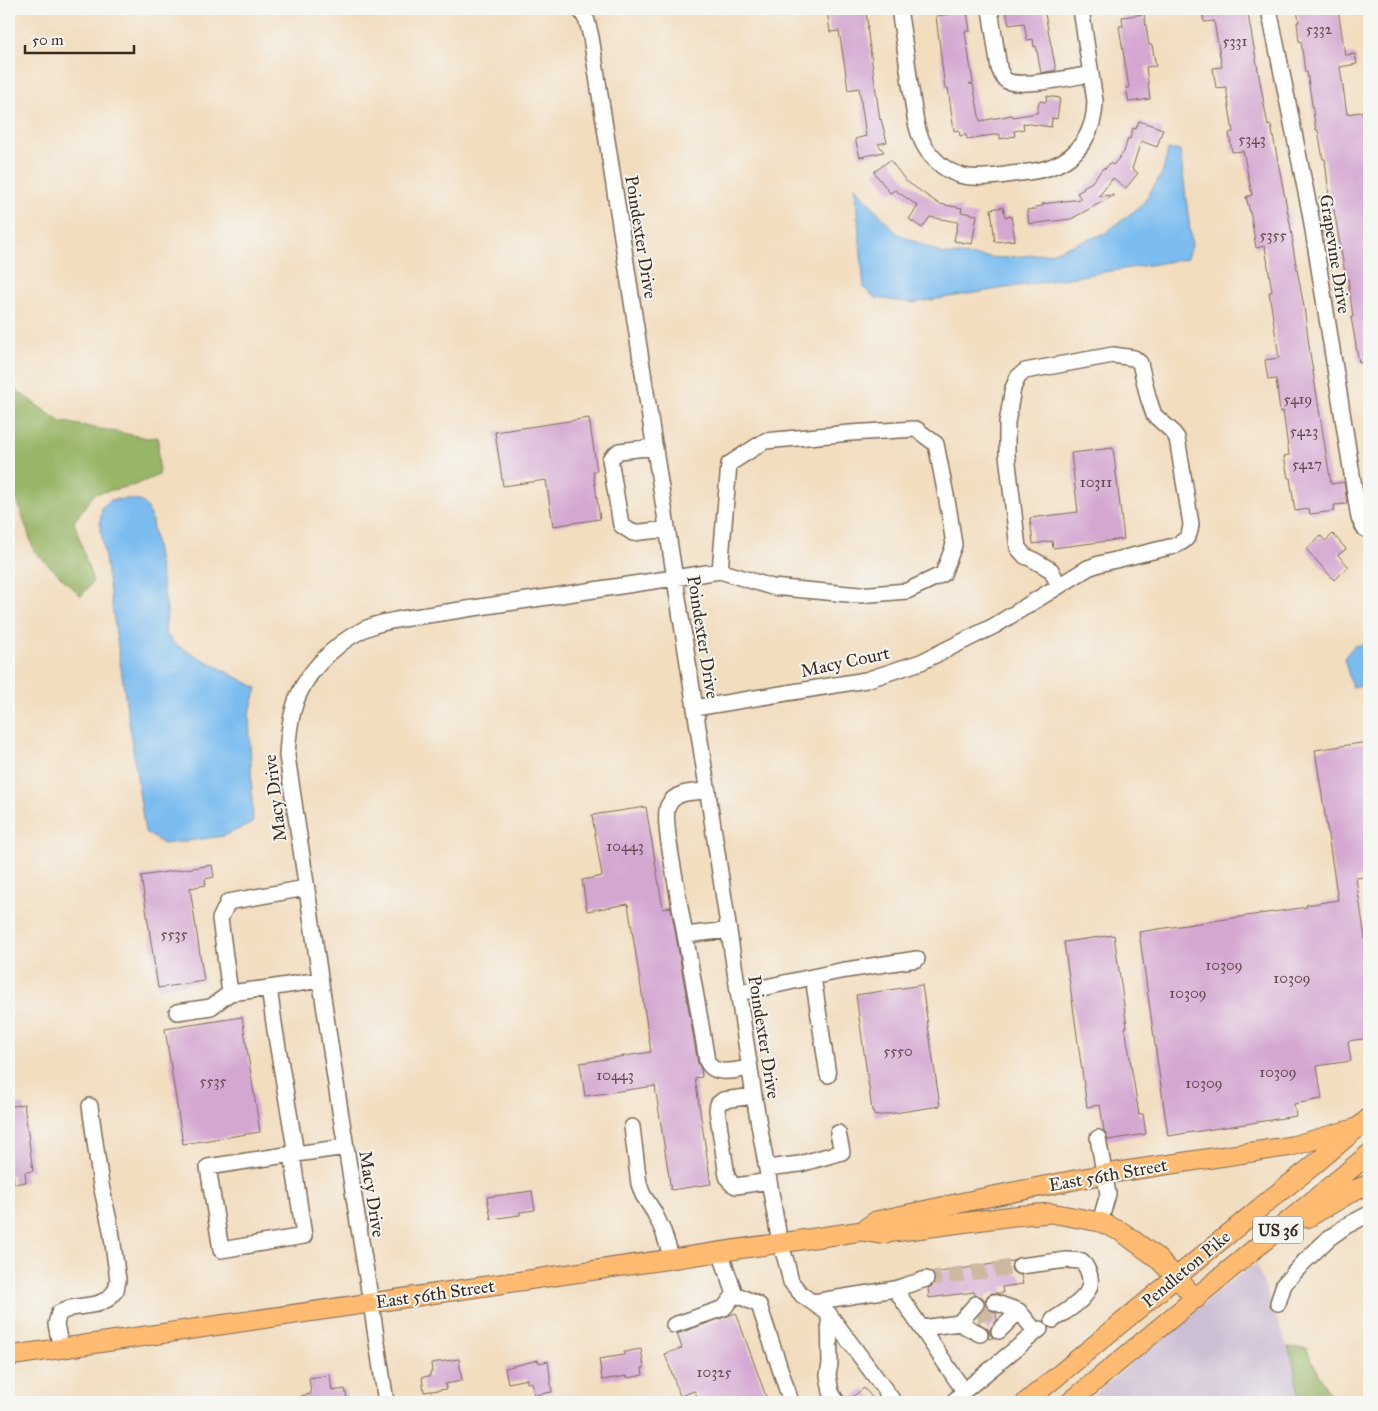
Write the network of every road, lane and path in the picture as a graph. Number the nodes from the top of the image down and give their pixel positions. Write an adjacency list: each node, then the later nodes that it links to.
1 (580, 9): 7 (street, Poindexter Drive)
2 (899, 9): 6 (street)
3 (990, 9): 6 (street)
4 (1081, 9): 6 (street)
5 (1269, 9): 9 (street, Grapevine Drive)
6 (1091, 74)
7 (655, 447): 8 (street, Poindexter Drive); 8 (street)
8 (667, 529): 11 (street, Poindexter Drive)
9 (1369, 531)
10 (720, 571): 10 (street); 11 (street, Macy Drive)
11 (675, 578): 13 (street, Poindexter Drive); 15 (street, Macy Drive)
12 (1059, 586): 12 (street, Macy Court); 13 (street, Macy Court)
13 (695, 708): 14 (street, Poindexter Drive)
14 (708, 791): 16 (street, Poindexter Drive); 17 (street)
15 (306, 888): 20 (street, Macy Drive); 22 (street)
16 (729, 930): 17 (street); 23 (street, Poindexter Drive)
17 (686, 935): 25 (street)
18 (917, 959): 19 (street)
19 (812, 976): 23 (street); 26 (street)
20 (320, 980): 21 (street); 33 (street, Macy Drive)
21 (270, 988): 22 (street); 34 (street)
22 (230, 993): 24 (street)
23 (738, 993): 25 (street, Poindexter Drive)
24 (177, 1012)
25 (750, 1068): 27 (street, Poindexter Drive)
26 (828, 1075)
27 (754, 1096): 37 (street, Poindexter Drive); 37 (street)
28 (90, 1106): 61 (street)
29 (1363, 1123): 36 (main road, East 56th Street); 47 (main road, Pendleton Pike / US 36)
30 (632, 1127): 45 (street)
31 (838, 1133): 37 (street)
32 (1098, 1138): 36 (street)
33 (346, 1147): 34 (street); 53 (street, Macy Drive)
34 (294, 1154): 34 (street)
35 (1366, 1159): 43 (main road, Pendleton Pike / US 36)
36 (1105, 1174): 40 (street); 41 (main road, East 56th Street)
37 (768, 1175): 42 (street, Poindexter Drive)
38 (1369, 1184): 43 (main road)
39 (1369, 1214): 54 (street)
40 (1100, 1222): 41 (main road, East 56th Street); 47 (main road, East 56th Street)
41 (862, 1231): 42 (main road, East 56th Street)
42 (780, 1243): 44 (main road, East 56th Street); 52 (street, Poindexter Drive)
43 (1262, 1244): 51 (main road, Pendleton Pike / US 36)
44 (720, 1252): 45 (main road, East 56th Street); 50 (street)
45 (672, 1259): 53 (main road, East 56th Street)
46 (1020, 1266): 59 (street)
47 (1176, 1277): 51 (main road, East 56th Street); 71 (main road, Pendleton Pike / US 36)
48 (926, 1280): 49 (street)
49 (895, 1289): 52 (street); 60 (street)
50 (735, 1294): 58 (street); 66 (street)
51 (1196, 1299): 72 (main road, Pendleton Pike / US 36)
52 (812, 1302): 55 (street, Poindexter Drive)
53 (371, 1303): 61 (main road, East 56th Street); 65 (street, Macy Drive)
54 (1278, 1304)
55 (829, 1314): 63 (street); 69 (street, Poindexter Drive)
56 (996, 1316): 59 (street)
57 (959, 1323): 57 (street); 60 (street)
58 (674, 1325)
59 (1043, 1327): 64 (street)
60 (922, 1328): 64 (street)
61 (61, 1349): 62 (main road, East 56th Street)
62 (9, 1356)
63 (830, 1364): 67 (street); 68 (street)
64 (964, 1391): 70 (street)
65 (386, 1402)
66 (791, 1402)
67 (837, 1402)
68 (887, 1402)
69 (894, 1402)
70 (953, 1402)
71 (1026, 1402)
72 (1070, 1402)

